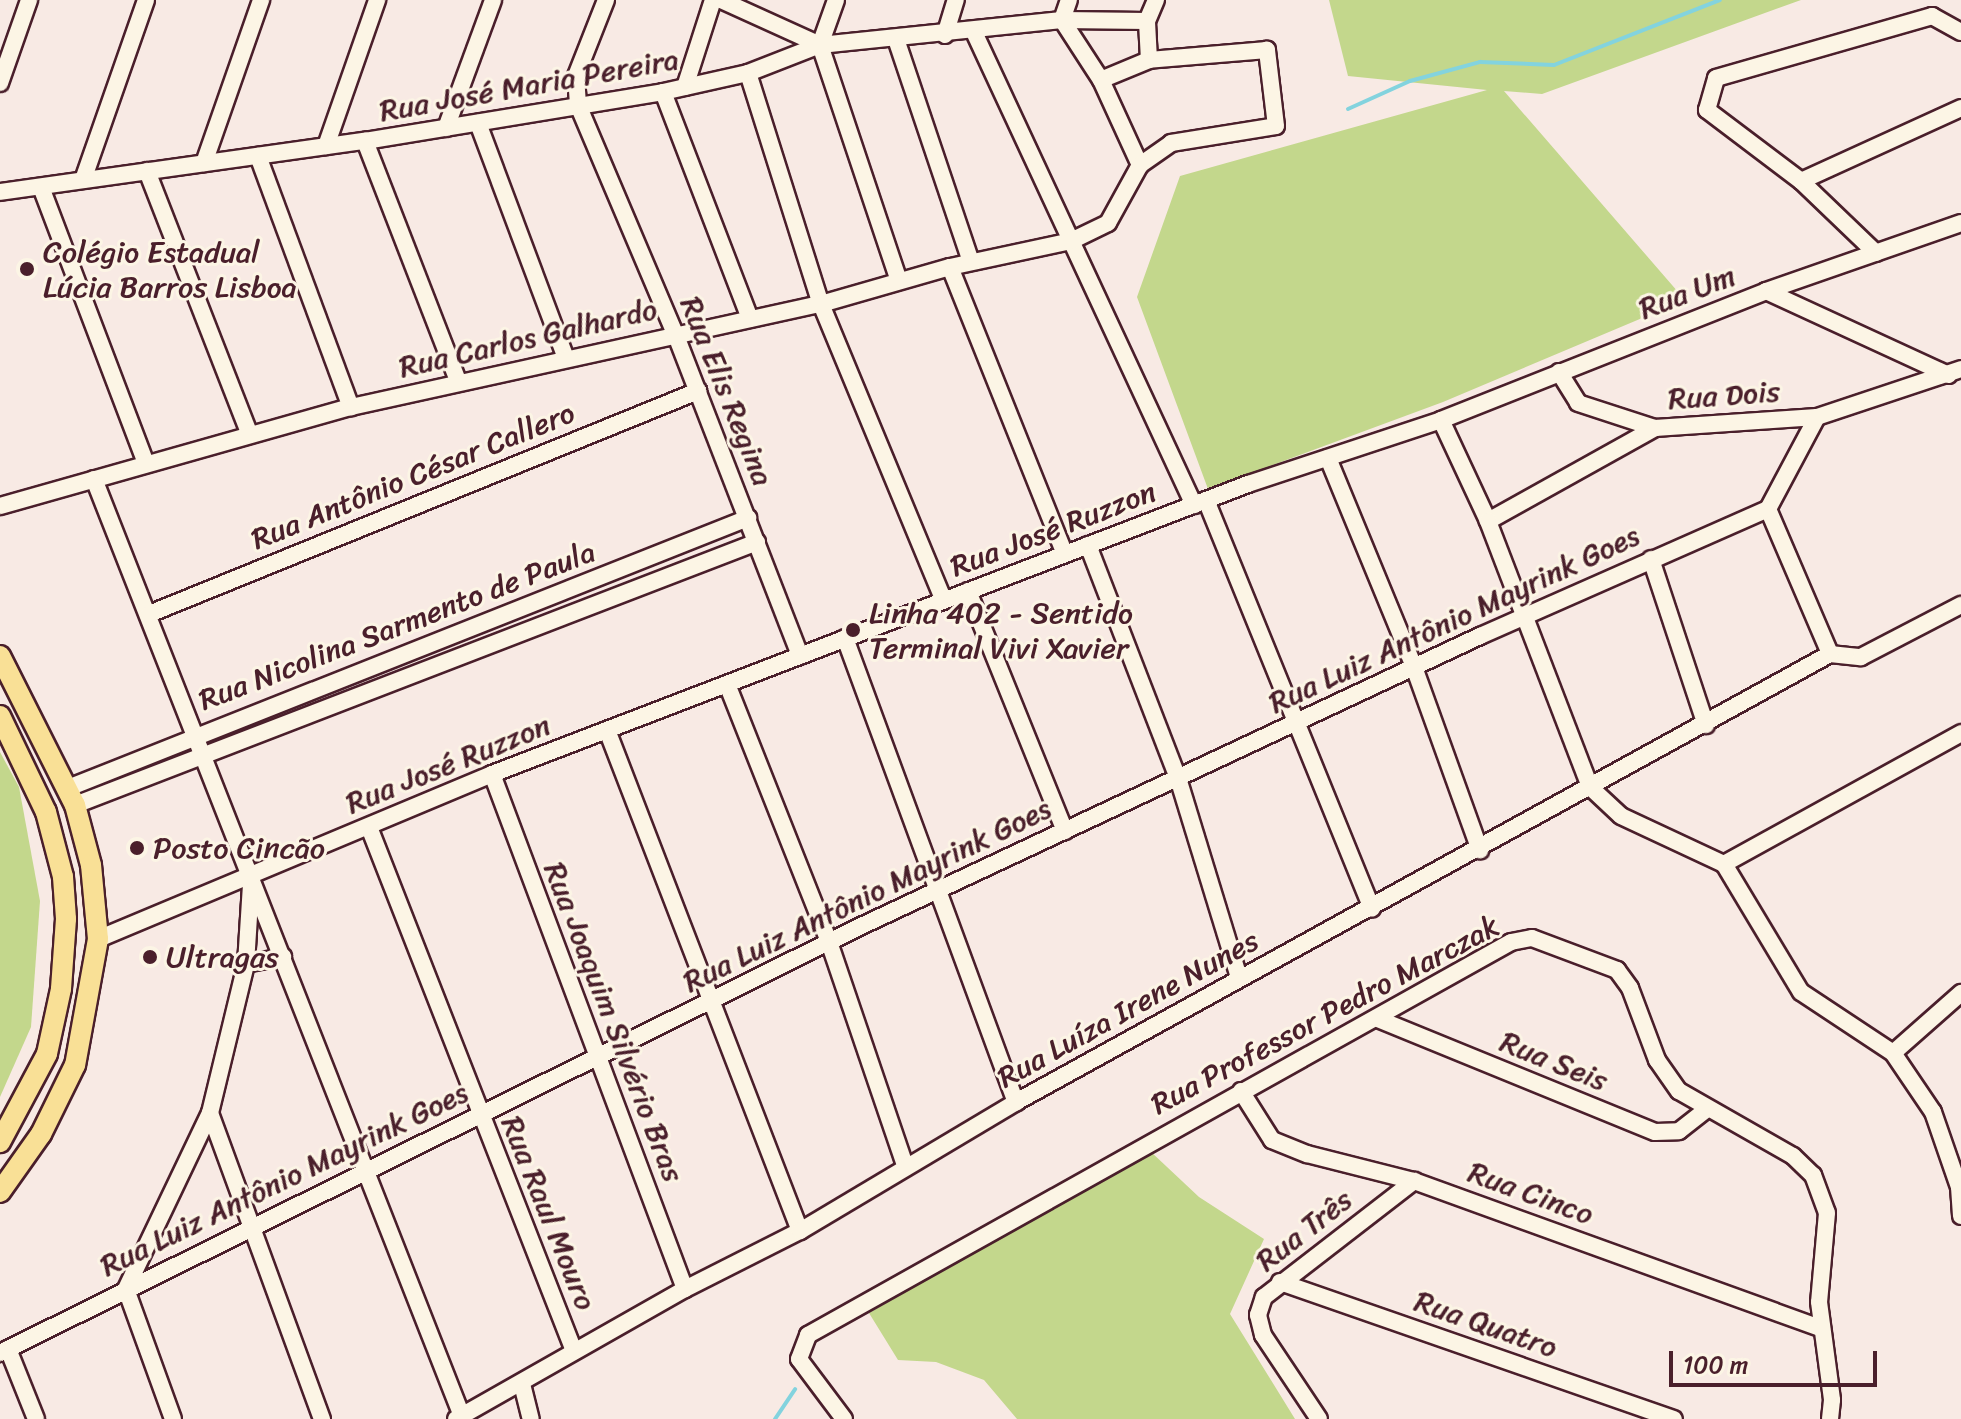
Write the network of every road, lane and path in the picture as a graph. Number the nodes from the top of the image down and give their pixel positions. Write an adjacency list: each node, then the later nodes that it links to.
1 (29, 0): 23 (street)
2 (146, 0): 36 (street)
3 (261, 0): 33 (street)
4 (377, 0): 31 (street)
5 (493, 0): 29 (street)
6 (606, 0): 26 (street)
7 (713, 0): 24 (street)
8 (721, 0): 19 (street)
9 (836, 0): 19 (street)
10 (956, 0): 17 (street)
11 (1069, 0): 13 (street)
12 (1156, 0): 14 (street)
13 (1062, 20): 14 (street, Rua José Maria Pereira); 15 (street, Rua José Maria Pereira); 22 (street)
14 (1147, 21): 20 (street)
15 (974, 32): 17 (street, Rua José Maria Pereira); 41 (street)
16 (1961, 32): 37 (street)
17 (945, 35): 18 (street, Rua José Maria Pereira)
18 (896, 39): 19 (street, Rua José Maria Pereira); 44 (street)
19 (820, 45): 21 (street, Rua José Maria Pereira); 46 (street)
20 (1149, 60): 22 (street); 34 (street)
21 (748, 73): 24 (street, Rua José Maria Pereira); 48 (street)
22 (1101, 80): 34 (street)
23 (0, 83)
24 (685, 87): 25 (street, Rua José Maria Pereira)
25 (663, 92): 26 (street, Rua José Maria Pereira); 49 (street)
26 (578, 105): 28 (street, Rua José Maria Pereira); 50 (street, Rua Elis Regina)
27 (1961, 108): 37 (street)
28 (478, 123): 29 (street, Rua José Maria Pereira); 51 (street)
29 (446, 128): 30 (street, Rua José Maria Pereira)
30 (365, 141): 31 (street, Rua José Maria Pereira); 54 (street)
31 (326, 146): 32 (street, Rua José Maria Pereira)
32 (258, 156): 33 (street, Rua José Maria Pereira); 56 (street)
33 (204, 163): 35 (street, Rua José Maria Pereira)
34 (1140, 165): 41 (street, Rua Carlos Galhardo)
35 (147, 171): 36 (street, Rua José Maria Pereira); 60 (street)
36 (83, 180): 38 (street, Rua José Maria Pereira)
37 (1801, 181): 43 (street)
38 (41, 187): 39 (street, Rua José Maria Pereira); 62 (street)
39 (0, 192)
40 (1954, 226): 42 (street); 43 (street)
41 (1071, 241): 44 (street, Rua Carlos Galhardo); 64 (street)
42 (1961, 241)
43 (1876, 253): 47 (street)
44 (971, 262): 45 (street, Rua Carlos Galhardo)
45 (950, 267): 46 (street, Rua Carlos Galhardo); 71 (street)
46 (899, 281): 48 (street, Rua Carlos Galhardo)
47 (1766, 291): 52 (street, Rua Um); 53 (street, Rua Um)
48 (821, 304): 49 (street, Rua Carlos Galhardo); 74 (street)
49 (750, 319): 50 (street, Rua Carlos Galhardo)
50 (675, 333): 51 (street, Rua Carlos Galhardo); 55 (street, Rua Elis Regina)
51 (565, 356): 54 (street, Rua Carlos Galhardo)
52 (1559, 372): 58 (street, Rua Um); 59 (street, Rua Dois)
53 (1955, 372): 57 (street, Rua Dois)
54 (458, 381): 56 (street, Rua Carlos Galhardo)
55 (698, 391): 67 (street, Rua Elis Regina); 76 (street, Rua Antônio César Callero)
56 (351, 407): 60 (street, Rua Carlos Galhardo)
57 (1817, 417): 59 (street, Rua Dois); 66 (street)
58 (1441, 420): 61 (street, Rua José Ruzzon); 68 (street)
59 (1655, 428): 68 (street)
60 (250, 435): 62 (street, Rua Carlos Galhardo)
61 (1328, 458): 64 (street, Rua José Ruzzon); 82 (street)
62 (146, 463): 63 (street, Rua Carlos Galhardo)
63 (94, 479): 65 (street, Rua Carlos Galhardo); 76 (street)
64 (1200, 502): 70 (street, Rua José Ruzzon); 87 (street)
65 (0, 506)
66 (1768, 509): 72 (street, Rua Luiz Antônio Mayrink Goes); 79 (street)
67 (748, 518): 69 (street, Rua Elis Regina); 91 (street, Rua Nicolina Sarmento de Paula)
68 (1488, 521): 77 (street)
69 (757, 542): 81 (street, Rua Elis Regina); 92 (street, Rua Nicolina Sarmento de Paula)
70 (1088, 545): 71 (street, Rua José Ruzzon); 94 (street)
71 (1065, 554): 73 (street, Rua José Ruzzon)
72 (1651, 559): 77 (street, Rua Luiz Antônio Mayrink Goes); 88 (street)
73 (968, 591): 74 (street, Rua José Ruzzon); 98 (street)
74 (944, 601): 78 (street, Rua José Ruzzon)
75 (1961, 605): 79 (street)
76 (149, 614): 91 (street)
77 (1525, 616): 82 (street, Rua Luiz Antônio Mayrink Goes); 95 (street)
78 (845, 638): 81 (street, Rua José Ruzzon); 103 (street)
79 (1830, 654): 88 (street, Rua Luíza Irene Nunes)
80 (0, 656): 85 (main road)
81 (800, 656): 84 (street, Rua José Ruzzon)
82 (1414, 667): 87 (street, Rua Luiz Antônio Mayrink Goes); 99 (street)
83 (0, 676): 85 (main road)
84 (727, 684): 89 (street, Rua José Ruzzon); 106 (street)
85 (22, 703): 96 (main road)
86 (0, 716): 101 (main road)
87 (1295, 723): 94 (street, Rua Luiz Antônio Mayrink Goes); 104 (street)
88 (1706, 725): 95 (street, Rua Luíza Irene Nunes)
89 (607, 730): 93 (street, Rua José Ruzzon); 111 (street)
90 (1961, 733): 100 (street)
91 (197, 734): 92 (street); 96 (street, Rua Nicolina Sarmento de Paula)
92 (204, 752): 96 (street, Rua Nicolina Sarmento de Paula); 102 (street)
93 (492, 774): 97 (street, Rua José Ruzzon); 114 (street, Rua Joaquim Silvério Bras)
94 (1178, 778): 98 (street, Rua Luiz Antônio Mayrink Goes); 109 (street)
95 (1590, 787): 99 (street, Rua Luíza Irene Nunes); 100 (street)
96 (71, 797): 105 (main road)
97 (369, 827): 102 (street, Rua José Ruzzon); 119 (street, Rua Raul Mouro)
98 (1065, 831): 103 (street, Rua Luiz Antônio Mayrink Goes)
99 (1480, 850): 104 (street, Rua Luíza Irene Nunes)
100 (1724, 864): 113 (street)
101 (63, 877): 105 (main road); 120 (main road)
102 (251, 877): 105 (street, Rua José Ruzzon); 107 (street); 108 (street)
103 (940, 890): 106 (street, Rua Luiz Antônio Mayrink Goes); 116 (street)
104 (1372, 909): 109 (street, Rua Luíza Irene Nunes)
105 (98, 939): 125 (main road)
106 (829, 942): 111 (street, Rua Luiz Antônio Mayrink Goes); 121 (street)
107 (283, 957): 108 (street); 122 (street)
108 (246, 964): 118 (street)
109 (1239, 978): 116 (street, Rua Luíza Irene Nunes)
110 (1961, 993): 113 (street)
111 (712, 1000): 114 (street, Rua Luiz Antônio Mayrink Goes); 128 (street)
112 (1378, 1019): 115 (street, Rua Professor Pedro Marczak); 117 (street, Rua Seis); 117 (street, Rua Professor Pedro Marczak)
113 (1893, 1053): 124 (street)
114 (595, 1057): 119 (street, Rua Luiz Antônio Mayrink Goes); 131 (street, Rua Joaquim Silvério Bras)
115 (1241, 1091): 123 (street, Rua Cinco); 141 (street, Rua Professor Pedro Marczak)
116 (1016, 1102): 121 (street, Rua Luíza Irene Nunes)
117 (1706, 1110): 132 (street, Rua Professor Pedro Marczak)
118 (210, 1113): 127 (street); 130 (street)
119 (479, 1114): 122 (street, Rua Luiz Antônio Mayrink Goes); 134 (street, Rua Raul Mouro)
120 (0, 1142)
121 (905, 1165): 128 (street, Rua Luíza Irene Nunes)
122 (366, 1169): 127 (street, Rua Luiz Antônio Mayrink Goes); 136 (street)
123 (1414, 1181): 129 (street, Rua Três); 132 (street, Rua Cinco)
124 (1960, 1187): 126 (street)
125 (0, 1192)
126 (1961, 1216)
127 (250, 1227): 130 (street, Rua Luiz Antônio Mayrink Goes); 139 (street)
128 (800, 1231): 131 (street, Rua Luíza Irene Nunes)
129 (1280, 1282): 142 (street, Rua Três); 143 (street, Rua Quatro)
130 (126, 1289): 133 (street, Rua Luiz Antônio Mayrink Goes); 138 (street)
131 (685, 1289): 134 (street, Rua Luíza Irene Nunes)
132 (1822, 1329): 144 (street, Rua Professor Pedro Marczak)
133 (4, 1351): 137 (street)
134 (574, 1351): 135 (street, Rua Luíza Irene Nunes)
135 (522, 1384): 136 (street, Rua Luíza Irene Nunes); 140 (street)
136 (459, 1417)
137 (36, 1419)
138 (173, 1419)
139 (322, 1419)
140 (531, 1419)
141 (844, 1419)
142 (1319, 1419)
143 (1674, 1419)
144 (1830, 1419)

